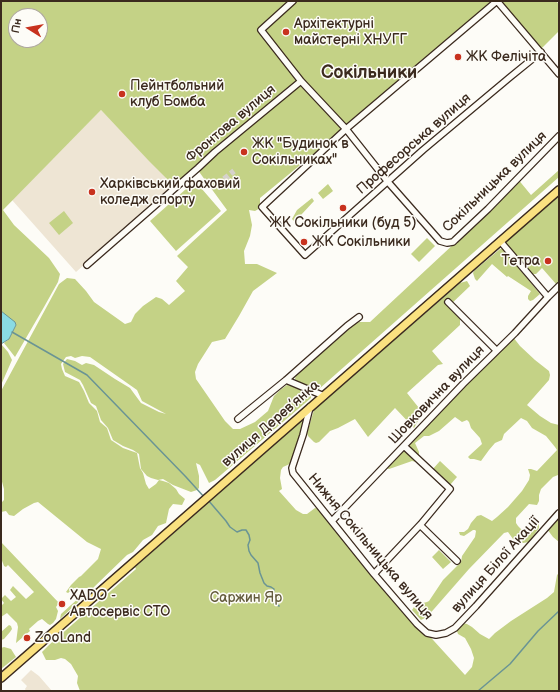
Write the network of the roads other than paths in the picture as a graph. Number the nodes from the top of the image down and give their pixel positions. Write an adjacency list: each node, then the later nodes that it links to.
1 (292, 1): 5 (street)
2 (497, 1): 3 (street); 6 (street)
3 (541, 52): 4 (street); 8 (street, Професорська вулиця)
4 (559, 74)
5 (301, 81): 6 (street); 11 (street, Фронтова вулиця)
6 (346, 129): 8 (street); 8 (street, Професорська вулиця)
7 (559, 136): 8 (street, Сокільницька вулиця)
8 (388, 182)
9 (559, 190): 10 (main road, вулиця Дерев’янка)
10 (500, 241): 13 (street); 18 (main road, вулиця Дерев’янка)
11 (87, 265)
12 (559, 286): 13 (street, Шовковична вулиця)
13 (548, 297): 16 (street, Шовковична вулиця)
14 (448, 302): 16 (street)
15 (359, 317): 17 (street)
16 (496, 350): 21 (street, Шовковична вулиця)
17 (286, 380): 18 (street); 20 (street)
18 (324, 396): 19 (main road, вулиця Дерев’янка)
19 (310, 407): 23 (street, Нижня Сокільницька вулиця); 28 (main road, вулиця Дерев’янка)
20 (238, 419)
21 (404, 446): 23 (street, Шовковична вулиця); 24 (street)
22 (559, 513): 27 (street, вулиця Білої Акації)
23 (332, 521): 26 (street, Нижня Сокільницька вулиця)
24 (420, 525): 25 (street); 26 (street)
25 (457, 561)
26 (374, 574): 27 (street, Нижня Сокільницька вулиця)
27 (427, 633)
28 (1, 678)

